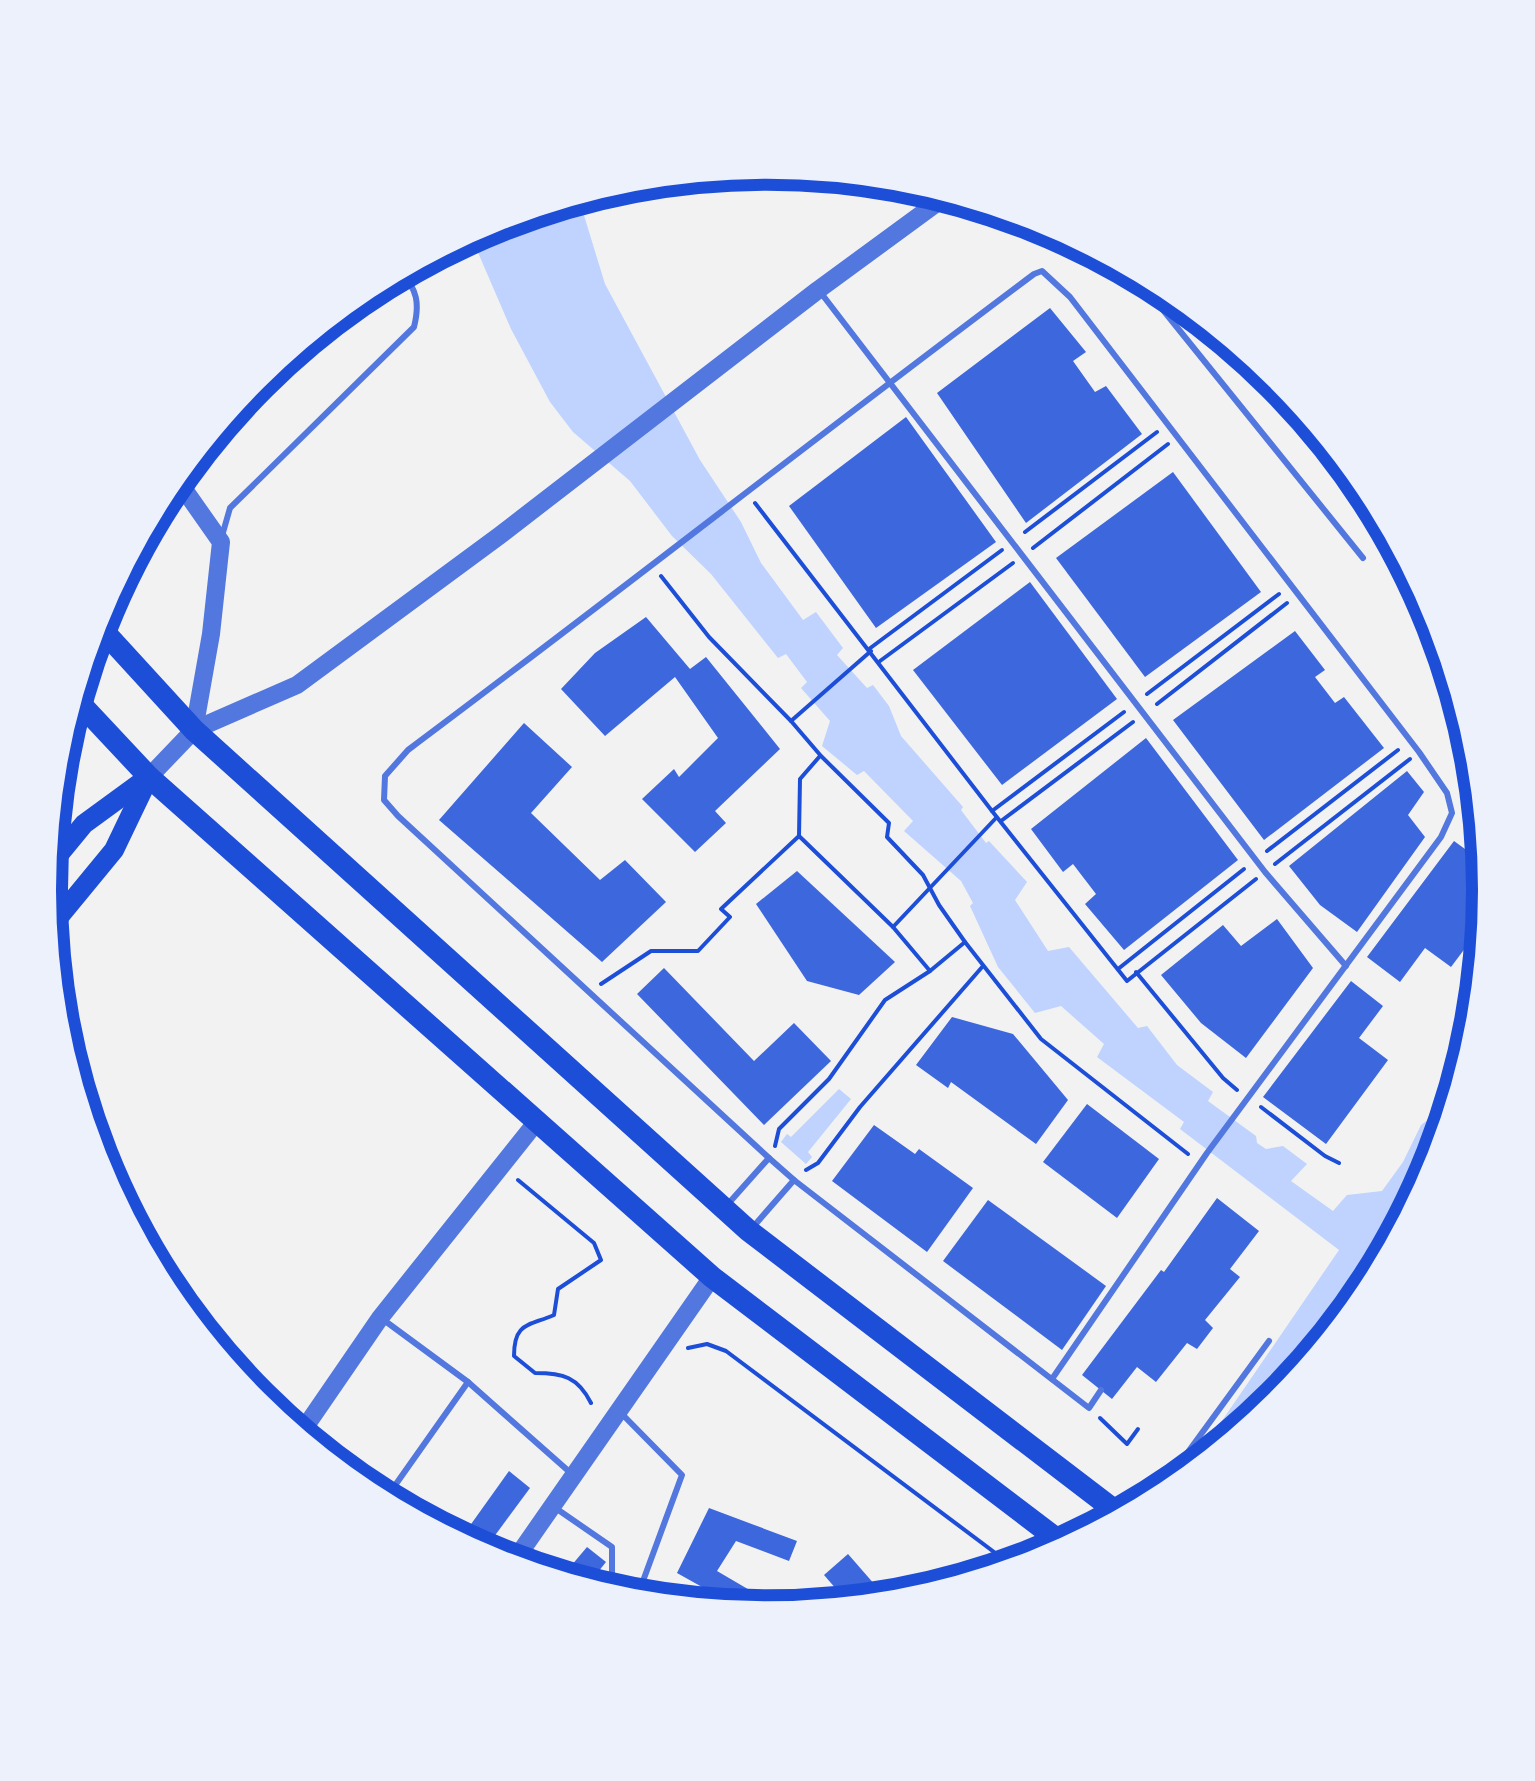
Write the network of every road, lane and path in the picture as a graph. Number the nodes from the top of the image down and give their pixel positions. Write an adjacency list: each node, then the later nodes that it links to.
1 (933, 206): 3 (street)
2 (411, 282): 8 (lane)
3 (818, 290): 5 (lane); 15 (street)
4 (1157, 303): 9 (lane)
5 (889, 382): 10 (lane); 16 (lane); 22 (lane)
6 (186, 492): 8 (street)
7 (762, 511): 12 (path)
8 (221, 542): 15 (street)
9 (1363, 558)
10 (660, 561): 14 (path); 31 (lane)
11 (110, 638): 15 (main road)
12 (870, 652): 14 (path); 19 (path)
13 (86, 711): 18 (main road)
14 (791, 721): 17 (path)
15 (194, 730): 18 (street); 42 (main road)
16 (1419, 752): 22 (path); 28 (lane)
17 (821, 756): 20 (path); 23 (path)
18 (149, 777): 21 (main road); 24 (main road); 34 (main road)
19 (997, 817): 23 (path); 30 (path)
20 (800, 836): 25 (path); 31 (path)
21 (64, 849)
22 (1265, 872): 28 (lane); 30 (path)
23 (930, 888): 25 (path); 26 (path)
24 (63, 911)
25 (893, 927): 29 (path)
26 (965, 942): 27 (path); 29 (path)
27 (982, 966): 36 (path); 38 (path)
28 (1346, 966): 48 (lane)
29 (930, 971): 35 (path)
30 (1136, 972): 32 (path)
31 (589, 992): 37 (lane)
32 (1238, 1090)
33 (1256, 1104): 39 (path)
34 (538, 1120): 40 (street); 44 (main road)
35 (779, 1129)
36 (1190, 1156)
37 (769, 1158): 41 (lane); 42 (lane)
38 (818, 1163)
39 (1340, 1163)
40 (501, 1166): 45 (street); 51 (path)
41 (794, 1180): 43 (lane); 48 (lane)
42 (724, 1208): 43 (main road)
43 (749, 1231): 60 (main road)
44 (712, 1277): 53 (street); 61 (main road)
45 (380, 1318): 49 (lane); 54 (street)
46 (1269, 1341): 56 (lane)
47 (682, 1354): 63 (path)
48 (1052, 1380): 52 (lane)
49 (468, 1382): 57 (lane); 58 (lane)
50 (1101, 1390): 52 (lane)
51 (591, 1403)
52 (1089, 1408): 55 (path)
53 (618, 1410): 57 (street); 65 (lane)
54 (307, 1424)
55 (1138, 1428)
56 (1181, 1461)
57 (574, 1475): 59 (street)
58 (393, 1487)
59 (552, 1506): 62 (street); 64 (lane)
60 (1110, 1506)
61 (1052, 1535)
62 (521, 1551)
63 (999, 1556)
64 (612, 1578)
65 (644, 1584)

